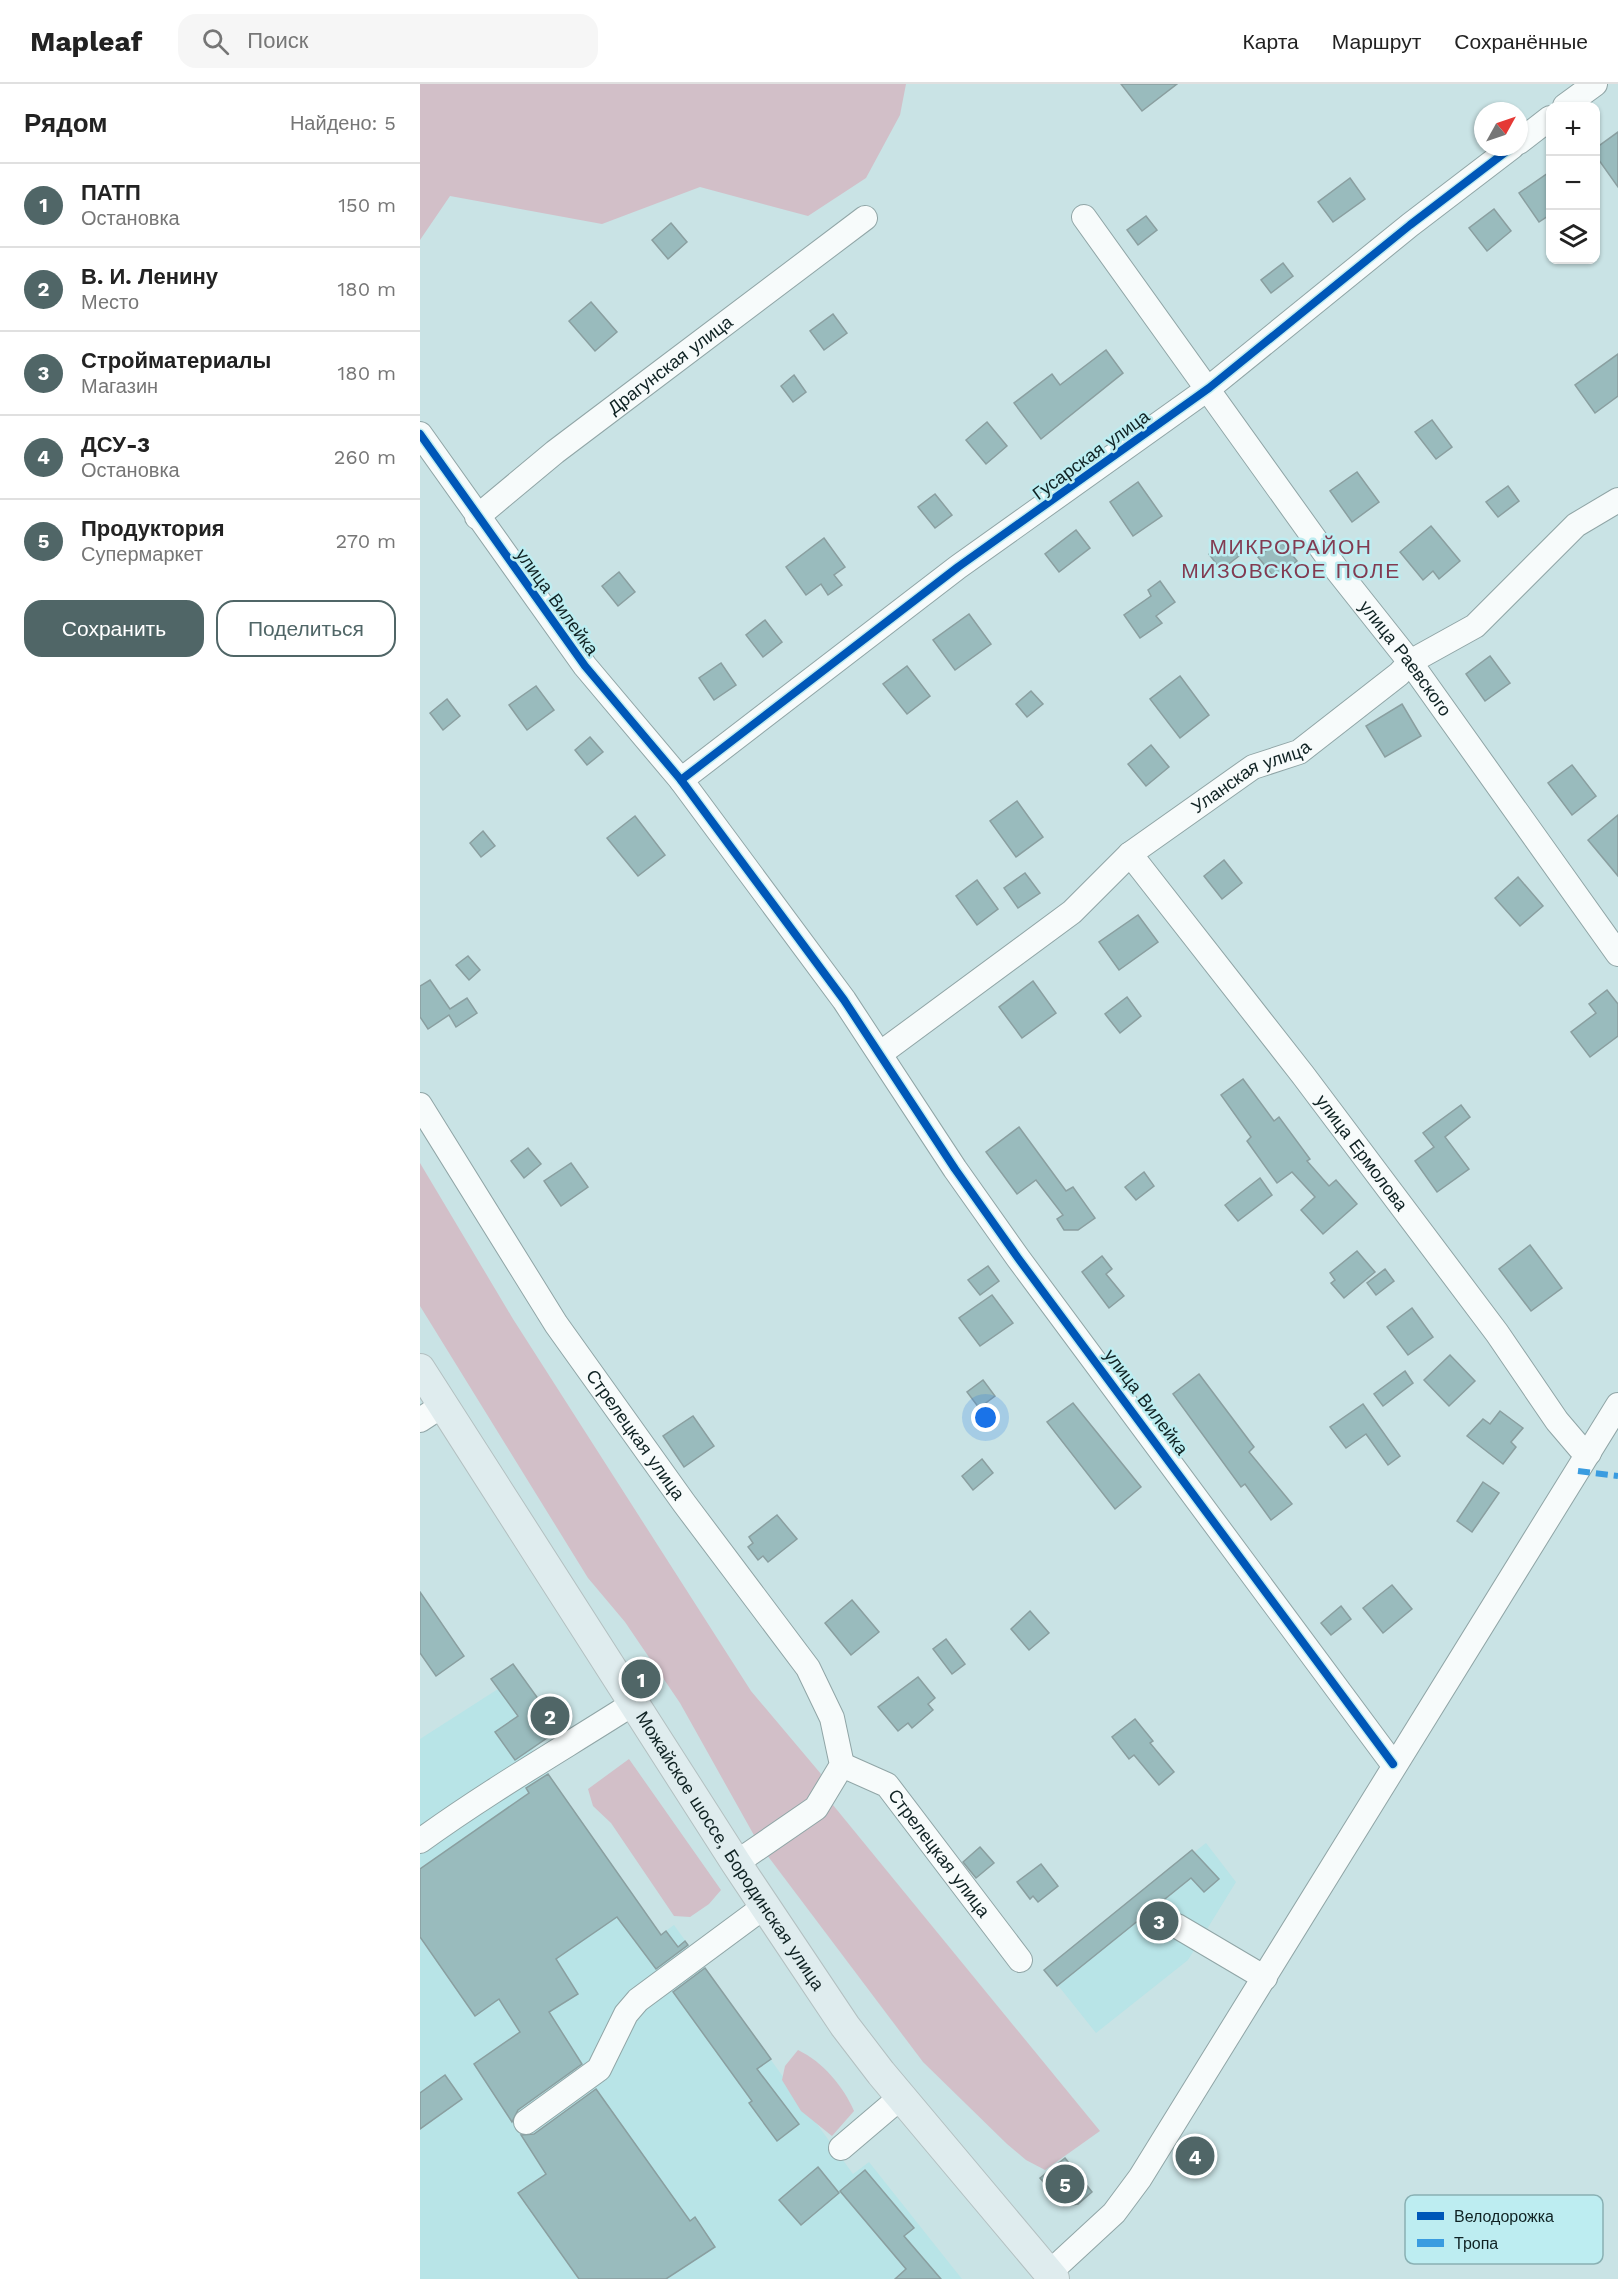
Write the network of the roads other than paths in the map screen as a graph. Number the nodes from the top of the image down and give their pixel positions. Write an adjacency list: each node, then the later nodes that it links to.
1 (1595, 84): 2 (street)
2 (1570, 102)
3 (1546, 122): 4 (street)
4 (1528, 135)
5 (1500, 156): 8 (street, Гусарская улица)
6 (1084, 217): 8 (street, улица Раевского)
7 (865, 218): 11 (street, Драгунская улица)
8 (1209, 388): 12 (street, улица Раевского); 13 (street, Гусарская улица)
9 (420, 434): 11 (street, улица Вилейка)
10 (1618, 500): 12 (street, Уланская улица)
11 (477, 517): 13 (street, улица Вилейка)
12 (1410, 662): 14 (street, Уланская улица); 15 (street, улица Раевского)
13 (681, 780): 16 (street, улица Вилейка)
14 (1130, 854): 16 (street, Уланская улица); 21 (street, улица Ермолова)
15 (1618, 954)
16 (881, 1053): 23 (street, улица Вилейка)
17 (420, 1105): 24 (street, Стрелецкая улица)
18 (420, 1369): 20 (main road, Можайское шоссе, Бородинская улица)
19 (1618, 1405): 21 (street)
20 (432, 1412): 22 (main road, Можайское шоссе, Бородинская улица)
21 (1589, 1453): 23 (street)
22 (634, 1703): 25 (street); 26 (main road, Можайское шоссе, Бородинская улица)
23 (1394, 1764): 30 (street)
24 (842, 1766): 26 (street); 29 (street, Стрелецкая улица)
25 (420, 1841)
26 (736, 1863): 27 (main road, Можайское шоссе, Бородинская улица)
27 (765, 1906): 31 (main road, Можайское шоссе, Бородинская улица); 32 (street)
28 (1177, 1926): 30 (street)
29 (1020, 1960)
30 (1265, 1978): 34 (street)
31 (901, 2097): 33 (street); 34 (main road, Можайское шоссе, Бородинская улица)
32 (526, 2122)
33 (841, 2148)
34 (1051, 2276)

